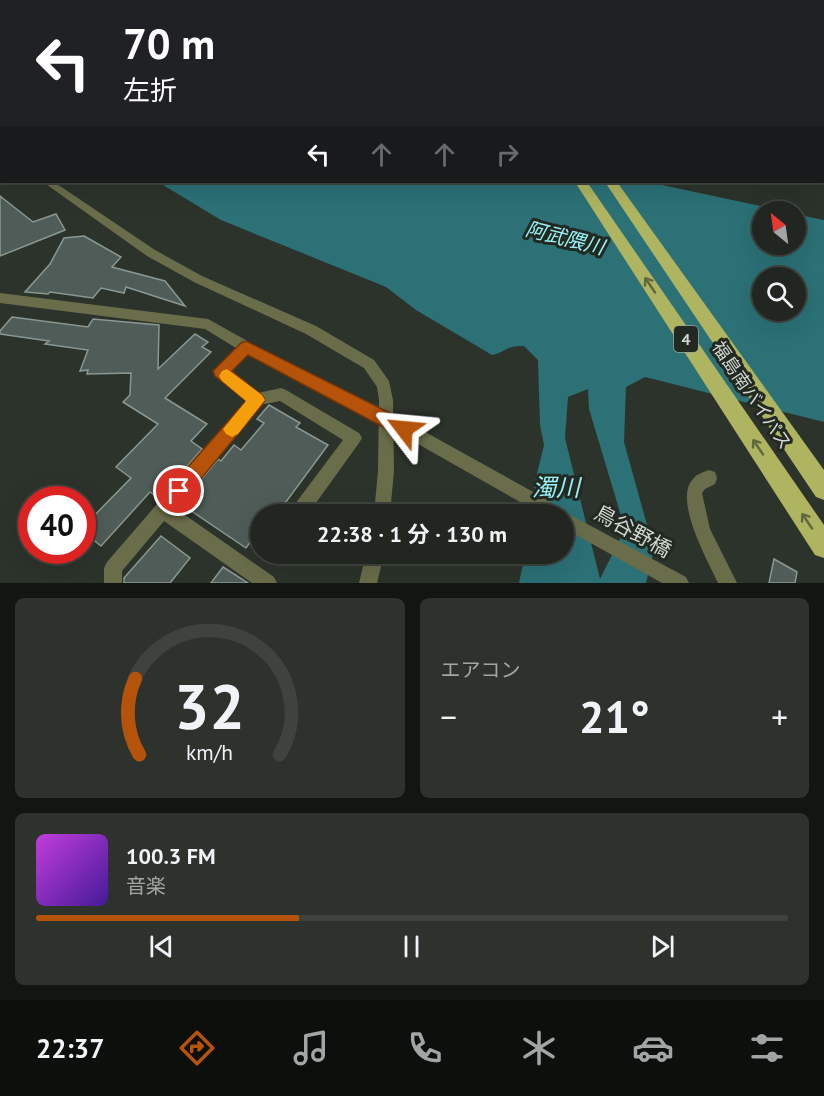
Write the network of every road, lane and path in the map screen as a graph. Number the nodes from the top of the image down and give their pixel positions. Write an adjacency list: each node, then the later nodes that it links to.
1 (49, 183): 7 (street)
2 (582, 183): 15 (highway, 福島南バイパス / 4, one-way to 2)
3 (612, 183): 9 (highway, 福島南バイパス / 4)
4 (0, 298): 5 (street)
5 (246, 347): 6 (street); 7 (street)
6 (256, 400): 10 (street); 13 (street)
7 (386, 418): 11 (street); 12 (street)
8 (708, 478): 21 (street)
9 (824, 489)
10 (305, 504)
11 (383, 504)
12 (538, 504)
13 (163, 510): 17 (street); 18 (street)
14 (574, 525): 20 (street, 鳥谷野橋)
15 (824, 546)
16 (373, 564): 19 (street)
17 (113, 583)
18 (268, 583)
19 (368, 583)
20 (680, 583)
21 (728, 583)

